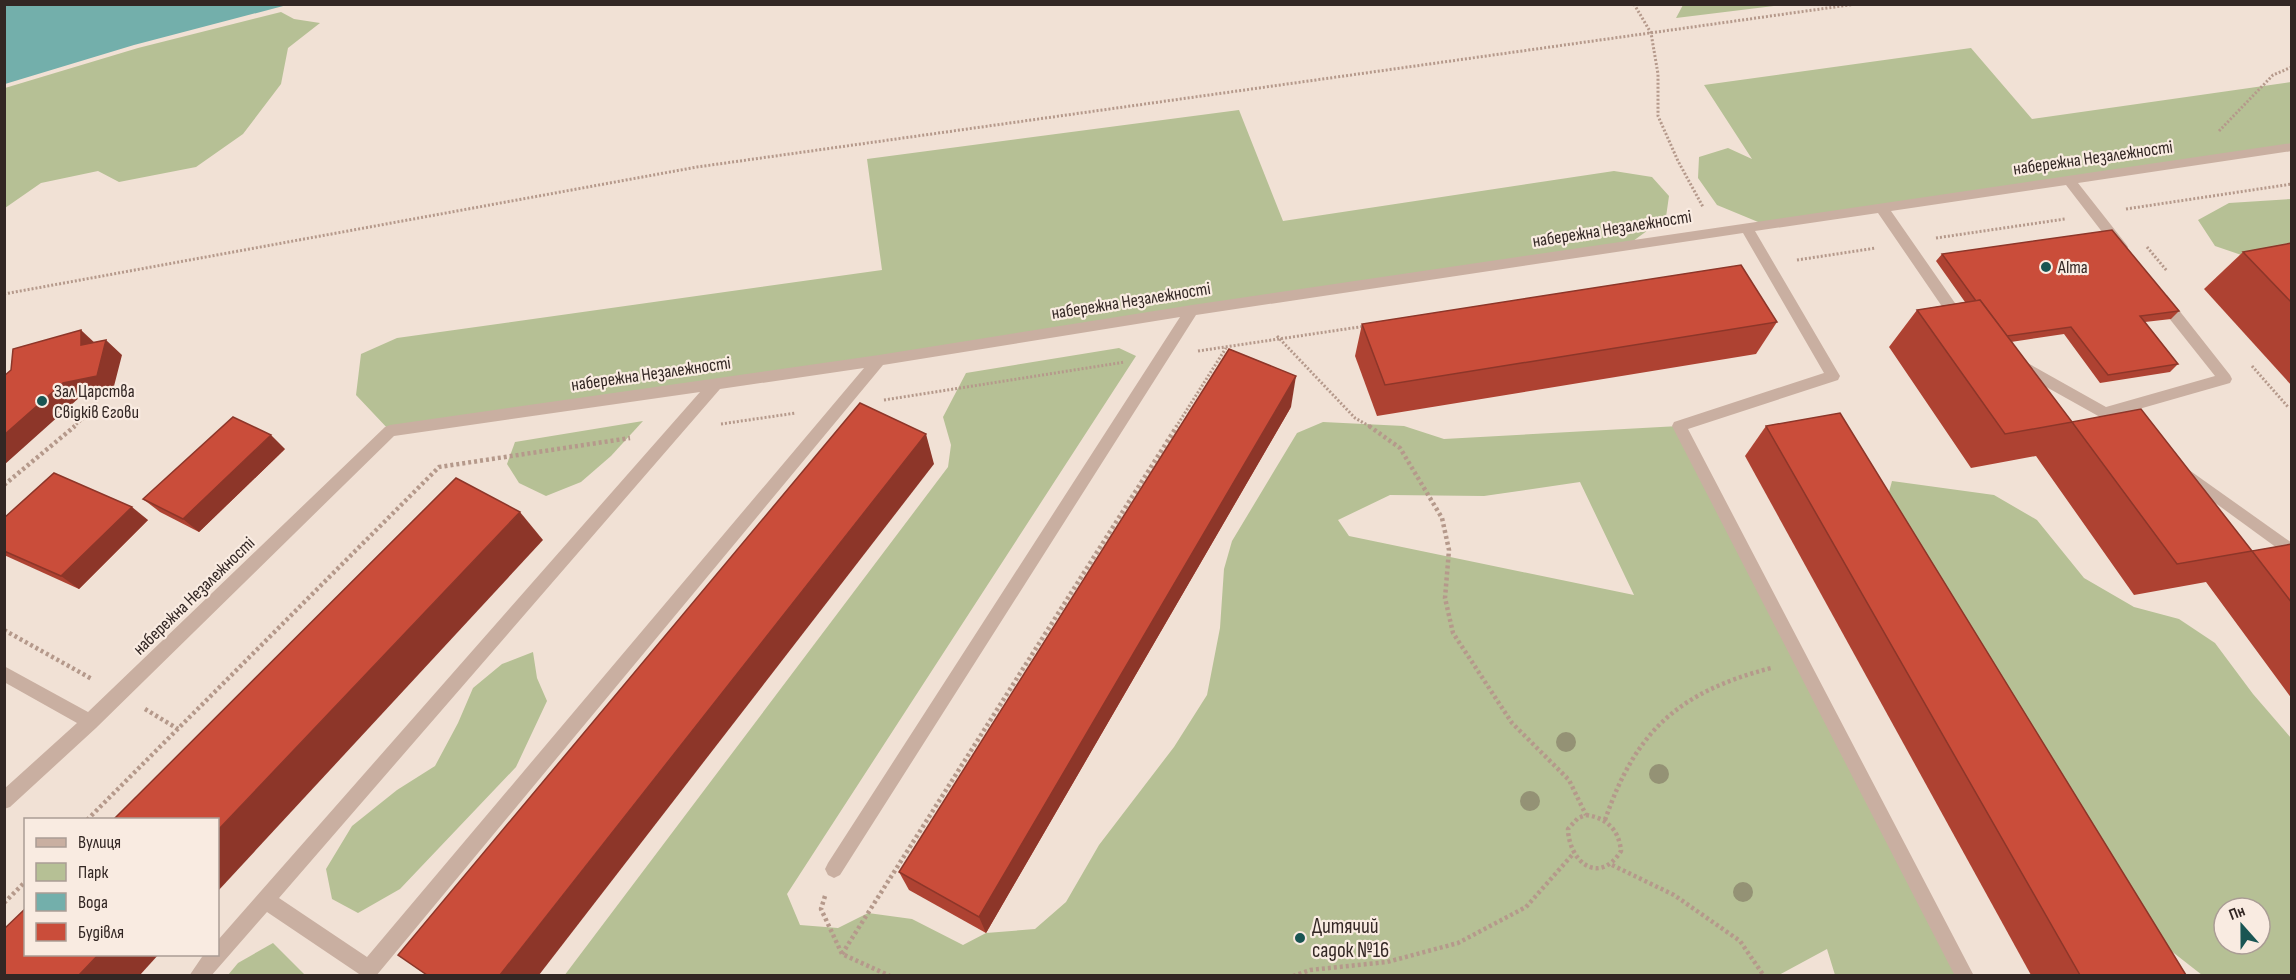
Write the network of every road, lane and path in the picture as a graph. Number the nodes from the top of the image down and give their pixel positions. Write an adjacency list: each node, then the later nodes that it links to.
1 (1634, 4): 3 (path)
2 (1856, 4): 3 (path)
3 (1651, 33): 12 (path); 17 (path)
4 (2292, 68): 5 (path)
5 (2216, 135)
6 (2292, 147): 7 (street, набережна Незалежності)
7 (2069, 180): 9 (street, набережна Незалежності); 10 (street)
8 (2292, 184): 10 (path)
9 (1881, 207): 11 (street, набережна Незалежності); 13 (street)
10 (2095, 214): 13 (path); 14 (street)
11 (1746, 227): 12 (street, набережна Незалежності); 15 (street)
12 (1717, 231): 18 (street, набережна Незалежності)
13 (1905, 243): 15 (path); 20 (street)
14 (2133, 261)
15 (1768, 264): 53 (street)
16 (2154, 289): 29 (street)
17 (4, 294)
18 (1192, 309): 24 (street); 25 (street, набережна Незалежності)
19 (1374, 325): 21 (path)
20 (1966, 326)
21 (1278, 337): 22 (path); 38 (path)
22 (1226, 347): 24 (path); 47 (path)
23 (2001, 355): 29 (street)
24 (1161, 357): 27 (path); 42 (street)
25 (879, 360): 26 (street, набережна Незалежності); 27 (street)
26 (717, 382): 30 (street); 36 (street, набережна Незалежності)
27 (840, 406): 30 (path); 44 (street)
28 (96, 408): 33 (path)
29 (2105, 413): 31 (street)
30 (675, 431): 39 (path); 44 (street)
31 (2133, 434)
32 (2170, 462): 34 (street)
33 (4, 485)
34 (2292, 552)
35 (4, 673): 36 (street)
36 (90, 722): 37 (street, набережна Незалежності)
37 (4, 801)
38 (1586, 815): 40 (path); 41 (path)
39 (88, 818)
40 (1573, 854): 41 (path); 51 (path)
41 (1612, 865): 52 (path)
42 (834, 869): 47 (path)
43 (24, 883): 45 (path)
44 (265, 900): 46 (street)
45 (4, 903)
46 (219, 952)
47 (842, 954): 50 (path)
48 (215, 956): 49 (street)
49 (198, 975)
50 (890, 975)
51 (1293, 975)
52 (1764, 975)
53 (1965, 975)

